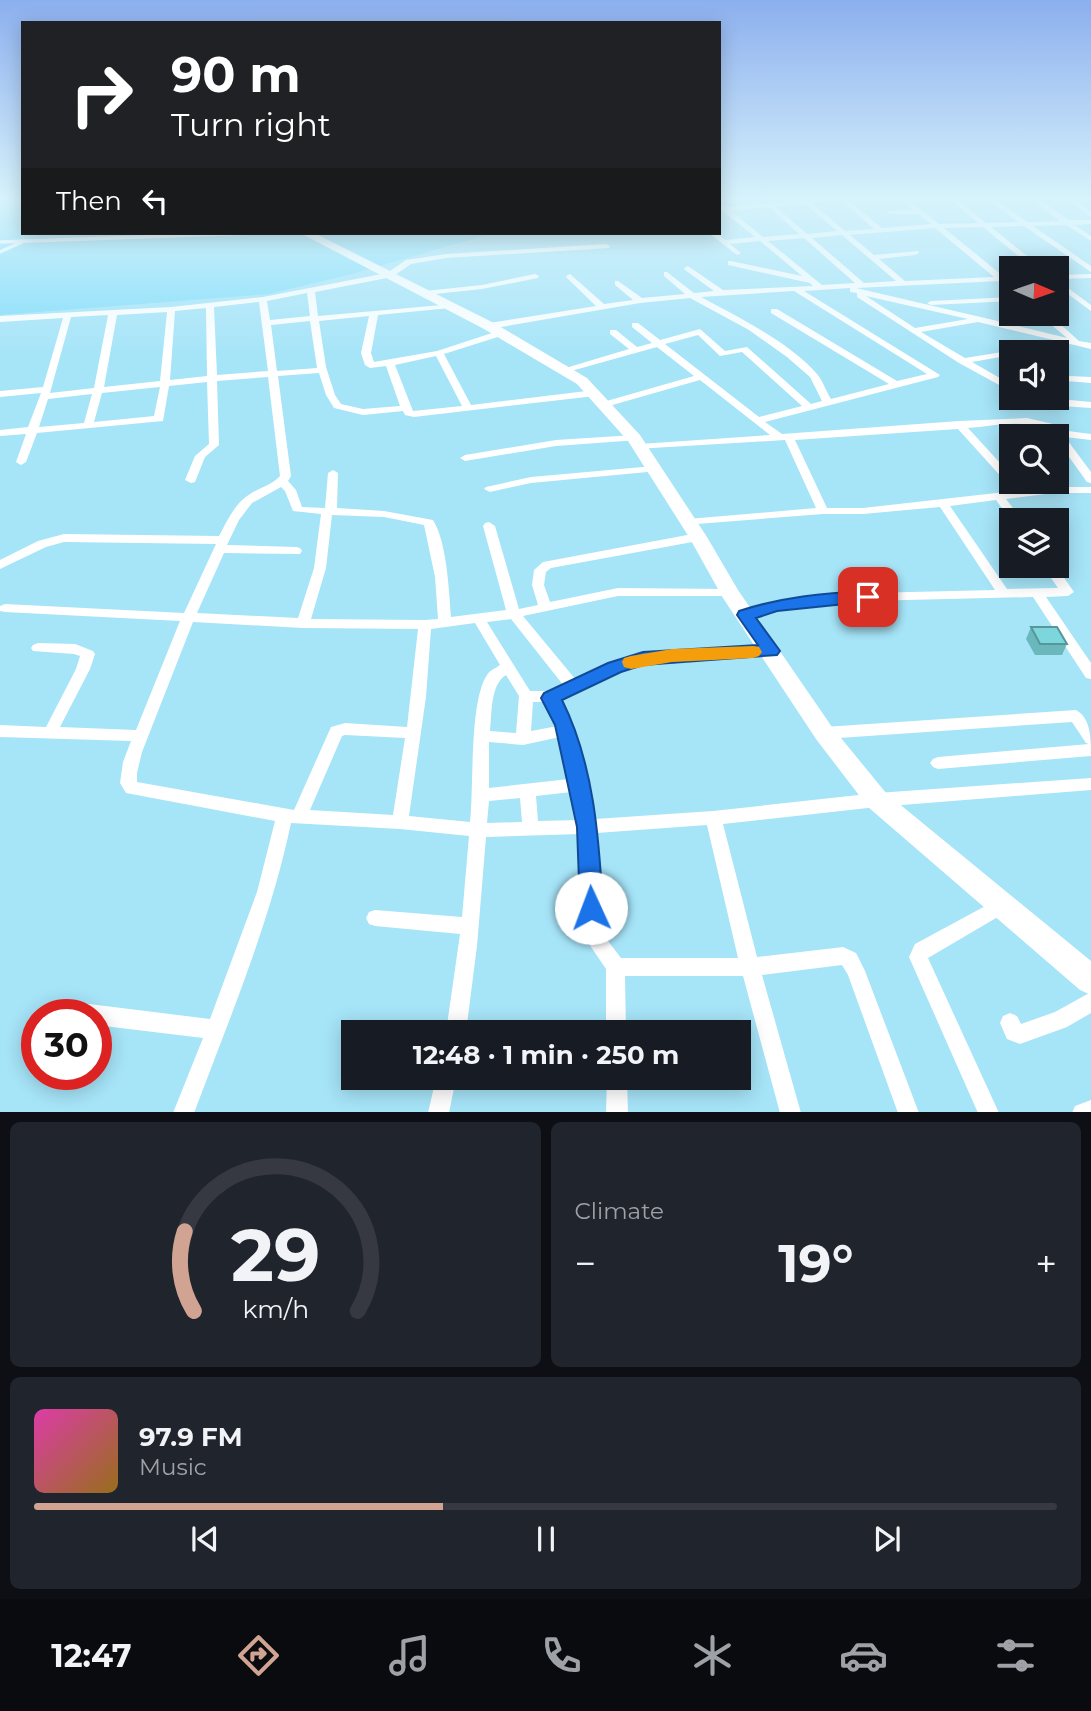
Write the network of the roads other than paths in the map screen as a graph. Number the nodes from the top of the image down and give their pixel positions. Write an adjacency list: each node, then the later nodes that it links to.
1 (343, 252): 14 (street)
2 (512, 252): 14 (street)
3 (778, 252): 21 (street)
4 (822, 252): 25 (street)
5 (867, 252): 9 (street)
6 (969, 252): 18 (street)
7 (1065, 252): 12 (street)
8 (915, 253): 9 (street)
9 (873, 257): 23 (street)
10 (731, 263): 21 (street)
11 (688, 268): 30 (street)
12 (1091, 270)
13 (667, 274): 31 (street)
14 (389, 275): 28 (street); 29 (street)
15 (535, 276): 29 (street)
16 (570, 276): 40 (street)
17 (1091, 276): 19 (street)
18 (999, 277)
19 (1069, 278)
20 (999, 279): 23 (street)
21 (813, 281): 24 (street)
22 (618, 283): 36 (street)
23 (904, 284): 25 (street)
24 (821, 288): 25 (street); 26 (street)
25 (858, 288): 37 (street); 55 (street)
26 (796, 289): 30 (street); 74 (street)
27 (1069, 290): 33 (street)
28 (311, 292): 34 (street); 47 (street)
29 (425, 293): 39 (street)
30 (721, 293): 31 (street)
31 (692, 296): 36 (street); 79 (street)
32 (1091, 297): 33 (street)
33 (1077, 298): 42 (street)
34 (263, 299): 38 (street); 51 (street)
35 (999, 300): 37 (street)
36 (640, 301): 40 (street)
37 (916, 304): 49 (street)
38 (210, 305): 41 (street); 69 (street)
39 (450, 306): 45 (street); 54 (street)
40 (602, 307): 54 (street)
41 (171, 309): 44 (street); 73 (street)
42 (1091, 309)
43 (774, 311): 74 (street)
44 (113, 313): 46 (street); 75 (street)
45 (373, 313): 47 (street); 64 (street)
46 (67, 317): 50 (street); 76 (street)
47 (315, 318): 51 (street); 65 (street)
48 (999, 320): 49 (street)
49 (985, 321): 55 (street); 58 (street)
50 (1, 322)
51 (266, 323): 67 (street)
52 (635, 325): 57 (street)
53 (1058, 326): 58 (street)
54 (495, 329): 61 (street); 66 (street)
55 (913, 331): 63 (street)
56 (613, 332): 60 (street)
57 (656, 343): 60 (street); 68 (street); 84 (street)
58 (1078, 343): 59 (street)
59 (1091, 346)
60 (634, 349): 66 (street)
61 (439, 353): 64 (street); 83 (street)
62 (999, 354): 63 (street)
63 (962, 361): 72 (street)
64 (390, 363): 82 (street)
65 (323, 370): 67 (street); 82 (street)
66 (565, 370): 78 (street)
67 (273, 373): 69 (street); 103 (street)
68 (701, 377): 78 (street); 85 (street)
69 (214, 378): 73 (street); 101 (street)
70 (1069, 379): 71 (street)
71 (1091, 380)
72 (999, 382)
73 (165, 383): 75 (street); 88 (street)
74 (894, 385): 79 (street)
75 (98, 392): 76 (street); 88 (street)
76 (45, 393): 77 (street); 89 (street)
77 (0, 394)
78 (600, 398): 83 (street); 94 (street)
79 (828, 403): 84 (street)
80 (1069, 404): 81 (street)
81 (1091, 405)
82 (406, 408): 83 (street)
83 (468, 408)
84 (810, 408): 85 (street)
85 (760, 420): 92 (street)
86 (959, 424): 87 (street); 92 (street); 98 (street)
87 (1040, 424)
88 (88, 426): 89 (street)
89 (31, 431): 90 (street); 97 (street)
90 (0, 433)
91 (1069, 435): 93 (street)
92 (785, 438): 94 (street); 111 (street)
93 (1090, 438)
94 (637, 442): 96 (street); 99 (street)
95 (1069, 450): 102 (street)
96 (465, 458)
97 (21, 462)
98 (999, 468)
99 (654, 469): 104 (street); 114 (street)
100 (333, 473): 112 (street)
101 (191, 480)
102 (1091, 480)
103 (282, 482): 112 (street); 115 (street)
104 (490, 489)
105 (1091, 489): 106 (street)
106 (1069, 491)
107 (1022, 494): 108 (street)
108 (999, 497): 109 (street); 110 (street)
109 (943, 503): 111 (street); 121 (street)
110 (1007, 508)
111 (823, 510): 114 (street)
112 (329, 512): 128 (street); 129 (street)
113 (489, 526): 124 (street)
114 (693, 530): 119 (street); 122 (street)
115 (222, 544): 116 (street); 117 (street); 126 (street)
116 (296, 551)
117 (0, 565)
118 (1058, 578): 120 (street)
119 (730, 593): 122 (street); 125 (street)
120 (1037, 593): 121 (street); 134 (street)
121 (1004, 594): 125 (street)
122 (545, 607): 124 (street)
123 (5, 608): 126 (street)
124 (514, 614): 127 (street); 135 (street)
125 (745, 615): 132 (street)
126 (187, 618): 128 (street); 143 (street)
127 (479, 619): 129 (street); 133 (street)
128 (303, 623): 130 (street)
129 (445, 623): 130 (street)
130 (425, 625): 141 (street)
131 (38, 648): 140 (street)
132 (771, 651): 135 (street); 142 (street)
133 (507, 667): 136 (street); 144 (street)
134 (1091, 674)
135 (573, 687): 137 (street)
136 (526, 696): 137 (street); 146 (street)
137 (551, 698): 138 (street)
138 (566, 730): 146 (street); 150 (street)
139 (0, 731): 140 (street)
140 (50, 733): 143 (street)
141 (414, 733): 154 (street); 156 (street)
142 (824, 733): 145 (street); 153 (street)
143 (142, 736): 154 (street)
144 (481, 736): 146 (street); 152 (street)
145 (1091, 739)
146 (523, 740)
147 (1091, 750): 148 (street)
148 (938, 763)
149 (1091, 784): 153 (street)
150 (578, 785): 151 (street); 157 (street)
151 (527, 790): 152 (street); 158 (street)
152 (481, 795): 159 (street)
153 (877, 800): 155 (street); 160 (street)
154 (292, 817): 156 (street); 171 (street)
155 (713, 818): 157 (street); 163 (street)
156 (400, 822): 159 (street)
157 (588, 827): 158 (street); 164 (street)
158 (531, 828): 159 (street)
159 (476, 830): 162 (street)
160 (1002, 905): 165 (street); 180 (street)
161 (375, 918): 162 (street)
162 (469, 926): 168 (street)
163 (750, 967): 164 (street); 178 (street); 179 (street)
164 (617, 968): 169 (street)
165 (1091, 980)
166 (1091, 1003): 170 (street)
167 (112, 1017): 171 (street)
168 (459, 1020)
169 (616, 1020)
170 (1010, 1023)
171 (214, 1029): 175 (street)
172 (443, 1090): 176 (street)
173 (617, 1090): 177 (street)
174 (1091, 1111): 181 (street)
175 (183, 1112)
176 (438, 1112)
177 (617, 1112)
178 (792, 1112)
179 (909, 1112)
180 (989, 1112)
181 (1082, 1112)

